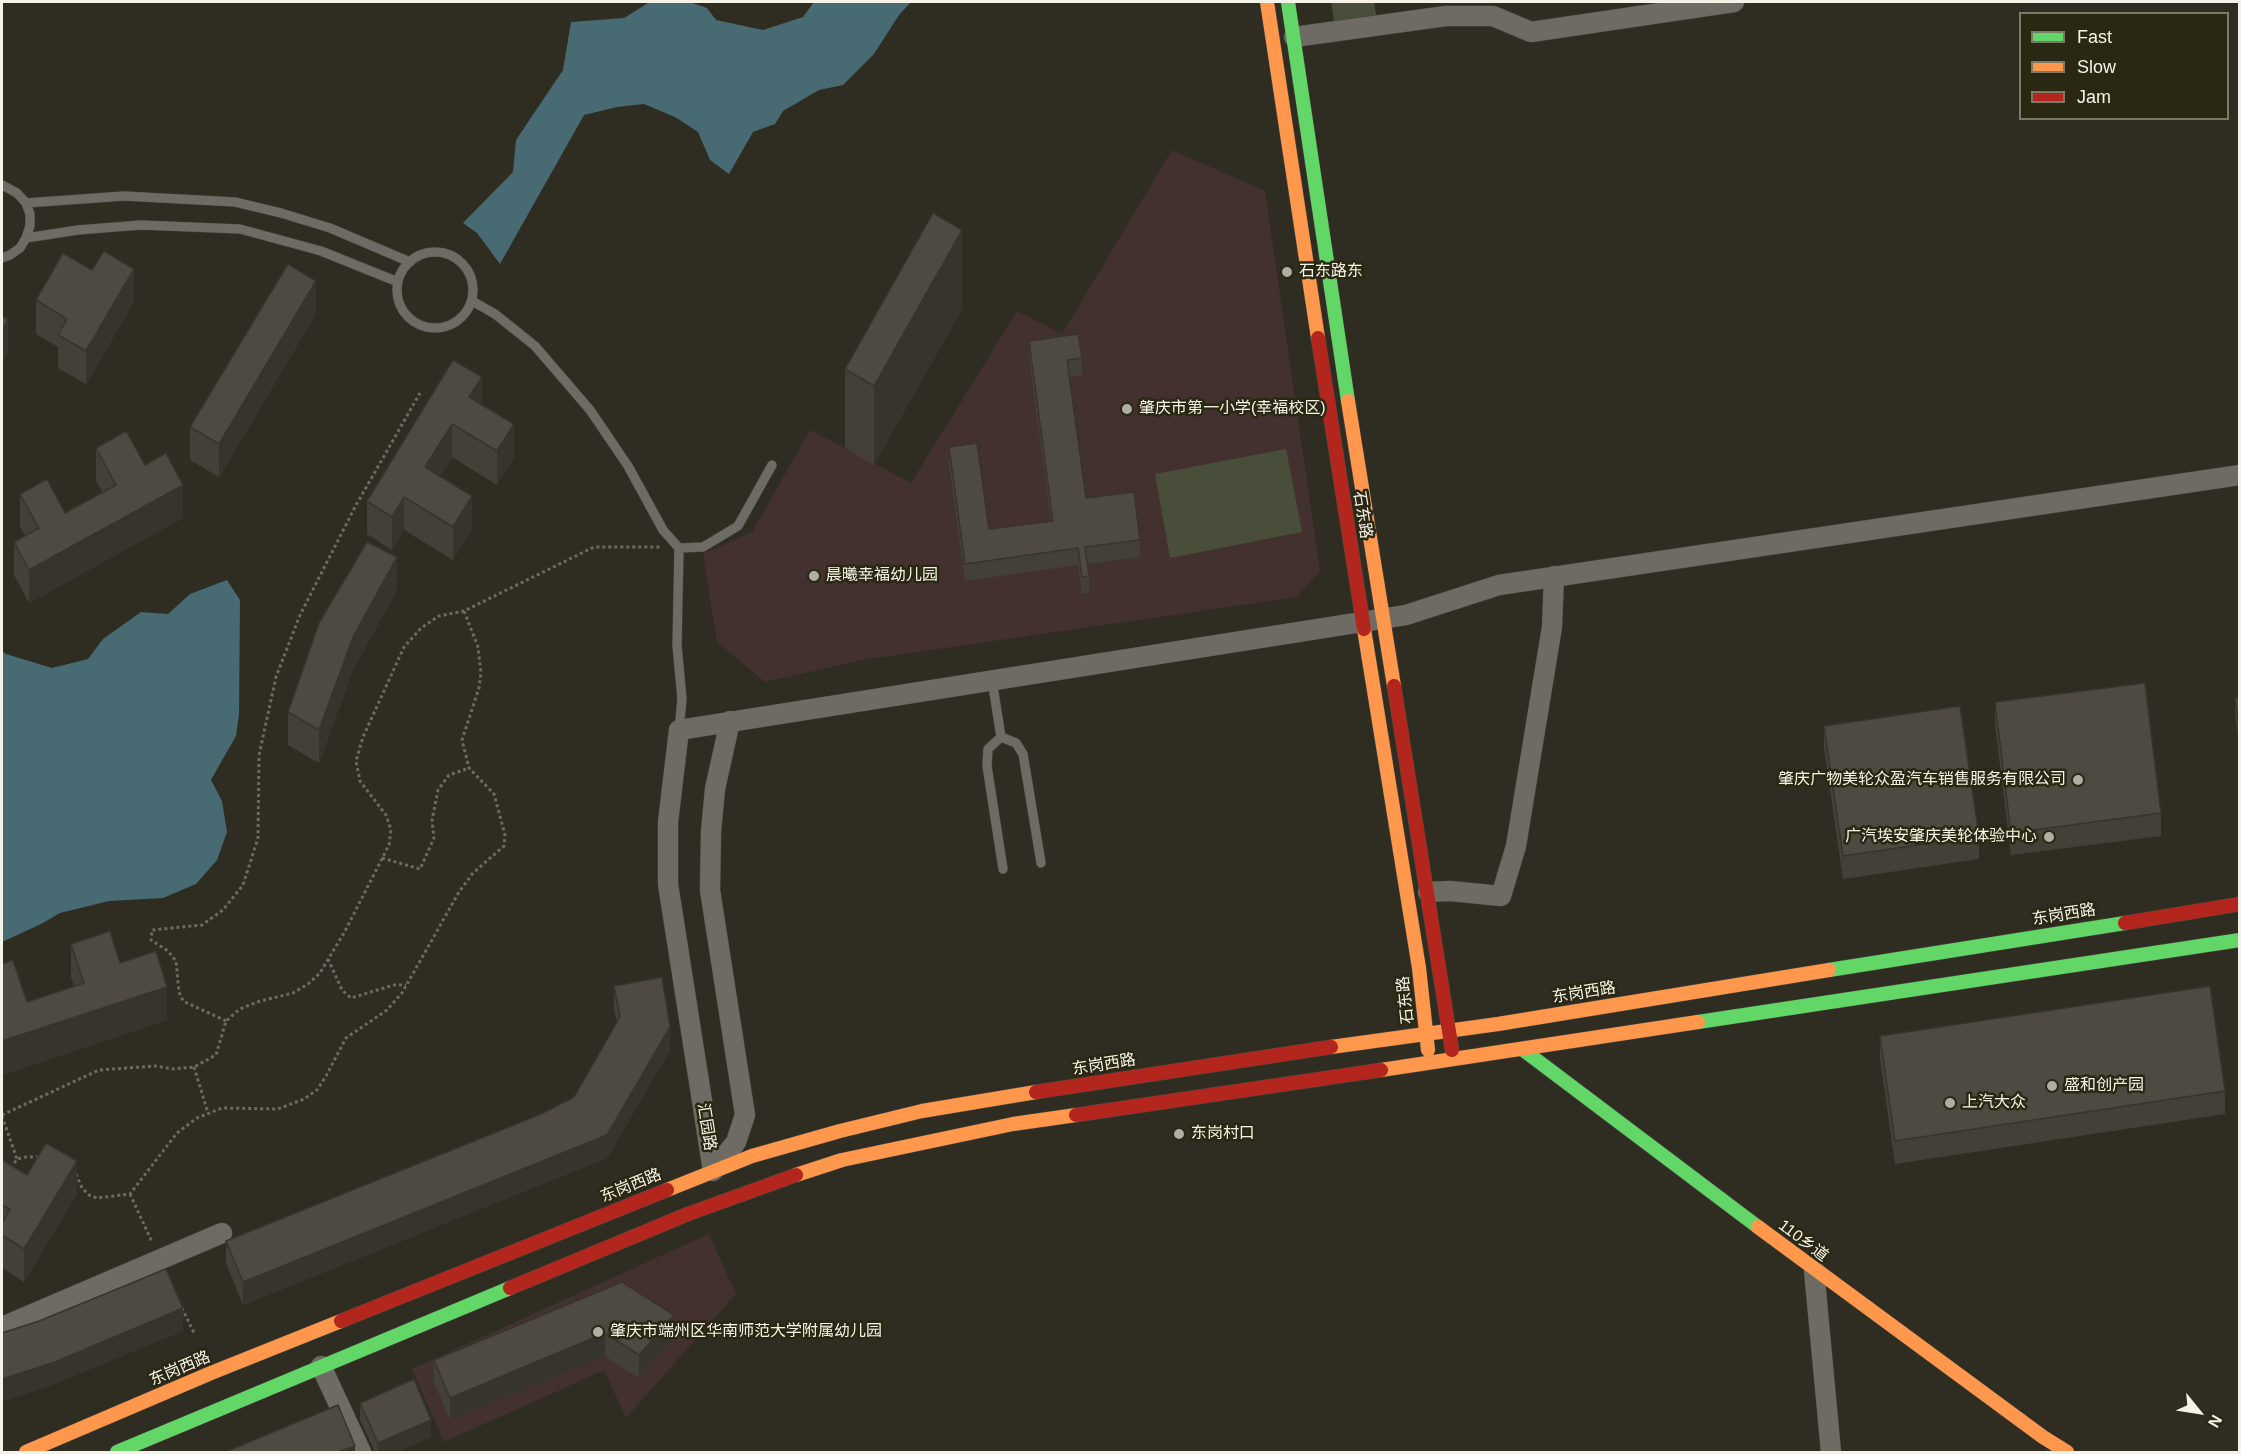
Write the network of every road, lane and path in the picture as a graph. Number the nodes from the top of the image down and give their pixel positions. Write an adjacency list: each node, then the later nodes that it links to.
1 (1267, 2): 19 (main road, 石东路)
2 (1288, 2): 4 (main road, 石东路)
3 (1734, 2): 4 (street)
4 (1294, 37): 18 (main road, 石东路)
5 (2, 185): 6 (lane)
6 (26, 203): 7 (lane); 9 (lane)
7 (26, 238): 8 (lane); 10 (lane)
8 (2, 258)
9 (410, 262): 10 (lane); 11 (lane)
10 (398, 282): 11 (lane)
11 (472, 301): 15 (lane)
12 (420, 393): 33 (path)
13 (772, 465): 15 (lane)
14 (2240, 475): 16 (street)
15 (680, 548): 17 (path); 22 (lane)
16 (1554, 576): 18 (street); 28 (street)
17 (465, 611): 24 (path); 25 (path)
18 (1383, 618): 19 (street); 28 (main road, 石东路)
19 (1363, 621): 20 (street); 35 (main road, 石东路)
20 (992, 680): 21 (street); 23 (lane)
21 (730, 722): 22 (street); 45 (street, 汇园路)
22 (679, 730): 45 (street, 汇园路)
23 (1000, 737): 26 (lane); 27 (lane)
24 (470, 768): 25 (path); 32 (path)
25 (382, 858): 31 (path)
26 (1041, 863)
27 (1003, 869)
28 (1428, 892): 34 (main road, 石东路)
29 (2240, 904): 34 (main road, 东岗西路)
30 (2240, 940): 36 (main road)
31 (328, 959): 32 (path); 33 (path)
32 (406, 985): 40 (path)
33 (226, 1021): 39 (path)
34 (1448, 1031): 35 (main road, 东岗西路); 37 (main road, 石东路)
35 (1426, 1034): 38 (main road, 石东路); 45 (main road, 东岗西路)
36 (1522, 1049): 37 (main road); 50 (main road, 110乡道)
37 (1453, 1059): 38 (main road)
38 (1430, 1062): 54 (main road)
39 (194, 1067): 40 (path); 41 (path)
40 (208, 1113): 47 (path)
41 (2, 1115): 43 (path)
42 (49, 1159): 43 (path)
43 (17, 1160): 46 (path)
44 (73, 1171): 47 (path)
45 (713, 1171): 55 (main road, 东岗西路)
46 (7, 1175)
47 (130, 1194): 49 (path)
48 (222, 1233): 49 (street)
49 (160, 1260): 52 (street)
50 (1814, 1270): 58 (street); 59 (main road, 110乡道)
51 (179, 1302): 53 (path)
52 (2, 1327)
53 (194, 1333)
54 (321, 1366): 56 (main road); 57 (street)
55 (26, 1452)
56 (117, 1452)
57 (361, 1452)
58 (1831, 1452)
59 (2067, 1452)

